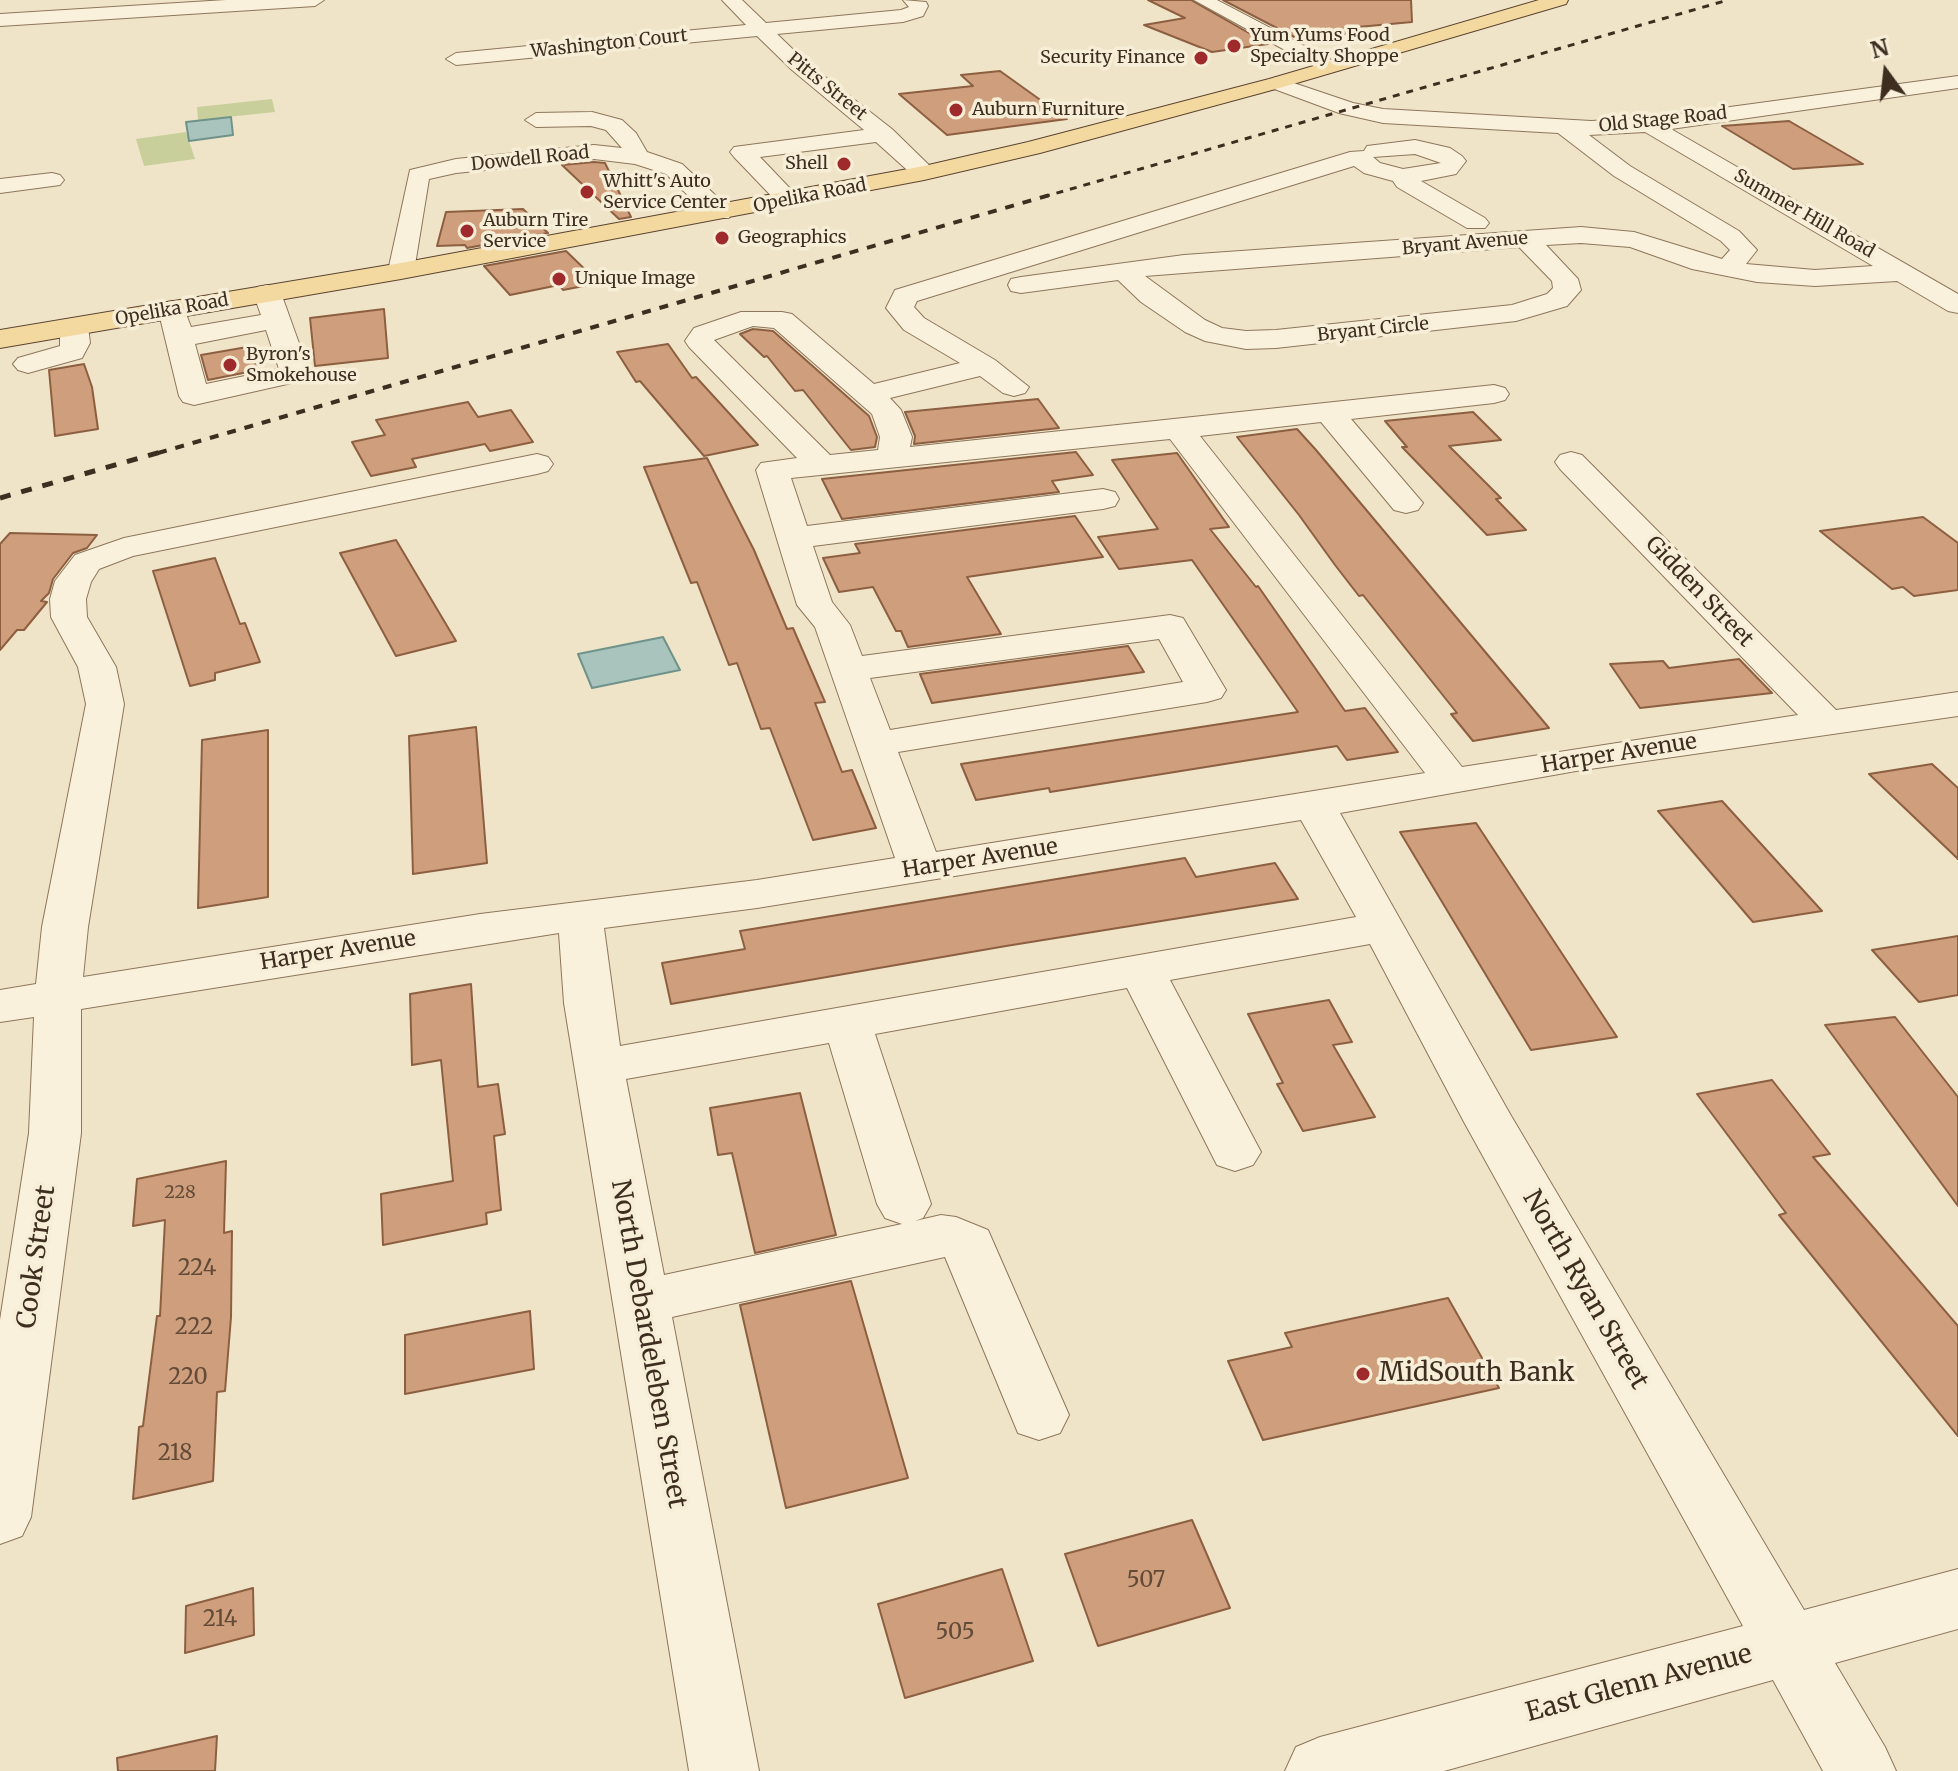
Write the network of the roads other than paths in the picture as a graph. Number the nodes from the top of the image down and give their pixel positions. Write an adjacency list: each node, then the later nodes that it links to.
1 (315, 0): 6 (street)
2 (731, 0): 8 (street, Pitts Street)
3 (912, 0): 8 (street, Washington Court)
4 (1203, 0): 10 (street)
5 (1559, 0): 10 (main road, Opelika Road)
6 (252, 2): 7 (street)
7 (0, 20)
8 (761, 29): 9 (street, Washington Court); 17 (street, Pitts Street)
9 (456, 59)
10 (1330, 67): 12 (main road, Opelika Road)
11 (1958, 82): 15 (street, Old Stage Road)
12 (1276, 83): 13 (street, Old Stage Road); 21 (main road, Opelika Road)
13 (1421, 119): 16 (street, Old Stage Road); 18 (street)
14 (536, 120): 19 (street)
15 (1649, 125): 16 (street, Old Stage Road); 32 (street, Summer Hill Road)
16 (1565, 127): 29 (street)
17 (884, 134): 21 (street, Pitts Street); 25 (street)
18 (1415, 147): 20 (street); 22 (street)
19 (638, 157): 26 (street, Dowdell Road); 30 (street, Dowdell Road)
20 (1358, 157): 22 (street); 41 (street)
21 (924, 173): 25 (main road, Opelika Road)
22 (1403, 176): 27 (street)
23 (52, 180): 24 (street)
24 (0, 186)
25 (789, 200): 26 (main road, Opelika Road)
26 (720, 213): 30 (main road, Opelika Road)
27 (1476, 223)
28 (1524, 238): 29 (street, Bryant Avenue); 31 (street, Bryant Avenue); 31 (street, Bryant Circle)
29 (1728, 269): 32 (street, Bryant Avenue)
30 (401, 271): 35 (main road, Opelika Road)
31 (1124, 271): 33 (street, Bryant Avenue)
32 (1905, 272): 34 (street, Summer Hill Road)
33 (1021, 285)
34 (1958, 305)
35 (272, 307): 36 (main road, Opelika Road); 38 (street); 38 (street)
36 (172, 309): 37 (main road, Opelika Road); 38 (street)
37 (74, 326): 39 (main road, Opelika Road); 40 (street)
38 (180, 338)
39 (0, 339)
40 (28, 364)
41 (985, 366): 42 (street); 43 (street)
42 (1014, 387)
43 (869, 394): 47 (street); 50 (street)
44 (1494, 394): 45 (street)
45 (1328, 412): 46 (street); 52 (street)
46 (1178, 429): 47 (street); 58 (street)
47 (893, 456): 50 (street)
48 (1571, 462): 56 (street, Gidden Street)
49 (537, 464): 64 (street, Cook Street)
50 (821, 464): 53 (street)
51 (1103, 499): 53 (street)
52 (1406, 503)
53 (792, 538): 54 (street)
54 (849, 669): 57 (street); 57 (street)
55 (1958, 704): 56 (street, Harper Avenue)
56 (1827, 723): 58 (street, Harper Avenue)
57 (875, 744): 60 (street)
58 (1452, 781): 59 (street, Harper Avenue)
59 (1314, 805): 60 (street, Harper Avenue); 62 (street, North Ryan Street)
60 (920, 868): 61 (street, Harper Avenue)
61 (580, 917): 64 (street, Harper Avenue); 67 (street, North Debardeleben Street)
62 (1383, 927): 63 (street); 74 (street, North Ryan Street)
63 (1141, 970): 66 (street); 68 (street)
64 (58, 996): 65 (street, Harper Avenue); 72 (street, Cook Street)
65 (0, 1006)
66 (847, 1023): 67 (street); 69 (street)
67 (600, 1067): 70 (street, North Debardeleben Street)
68 (1235, 1152)
69 (904, 1204)
70 (640, 1302): 71 (street); 75 (street, North Debardeleben Street)
71 (1039, 1415)
72 (0, 1517)
73 (1958, 1599): 74 (street, East Glenn Avenue)
74 (1787, 1644): 76 (street, East Glenn Avenue); 77 (street, North Ryan Street)
75 (724, 1771)
76 (1320, 1771)
77 (1861, 1771)

